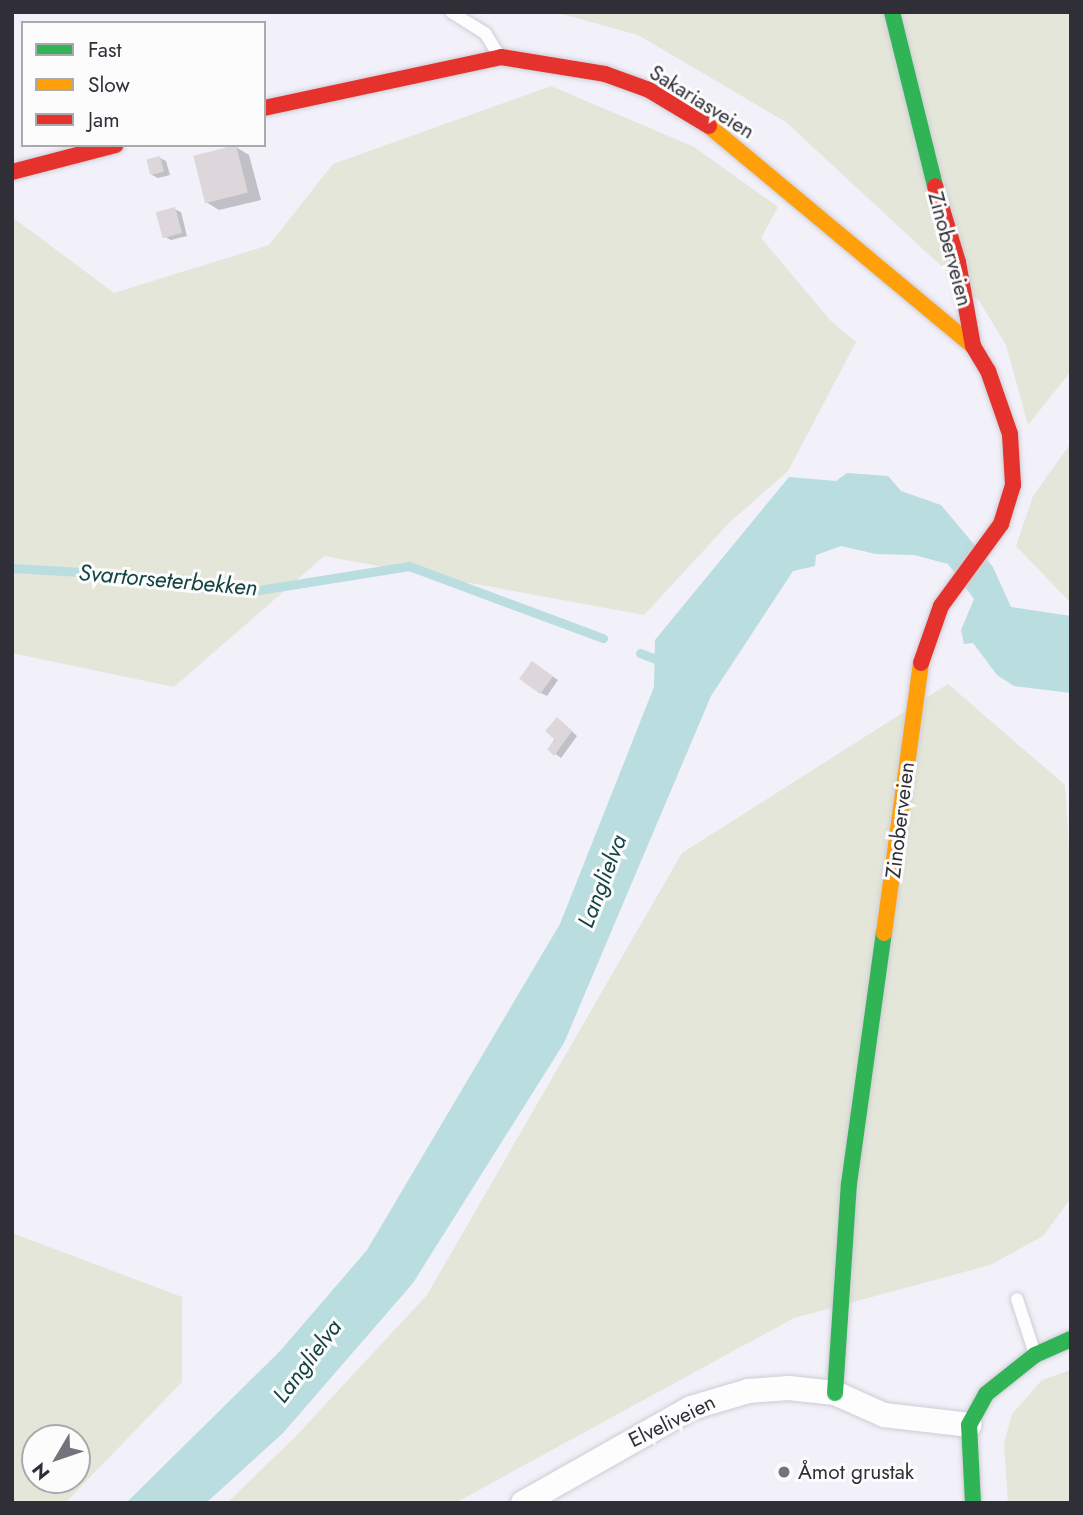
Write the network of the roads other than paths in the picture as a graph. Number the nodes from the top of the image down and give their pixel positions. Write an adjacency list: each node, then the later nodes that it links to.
1 (452, 12): 3 (lane)
2 (892, 12): 7 (street, Zinoberveien)
3 (500, 57): 4 (street, Sakariasveien); 7 (street, Sakariasveien)
4 (266, 108)
5 (108, 147): 6 (street)
6 (12, 172)
7 (973, 346): 11 (street, Zinoberveien)
8 (1017, 1299): 10 (lane)
9 (1071, 1339): 10 (street)
10 (1035, 1354): 12 (street)
11 (835, 1393): 12 (street); 13 (street, Elveliveien)
12 (969, 1424): 14 (street)
13 (523, 1503)
14 (973, 1503)

